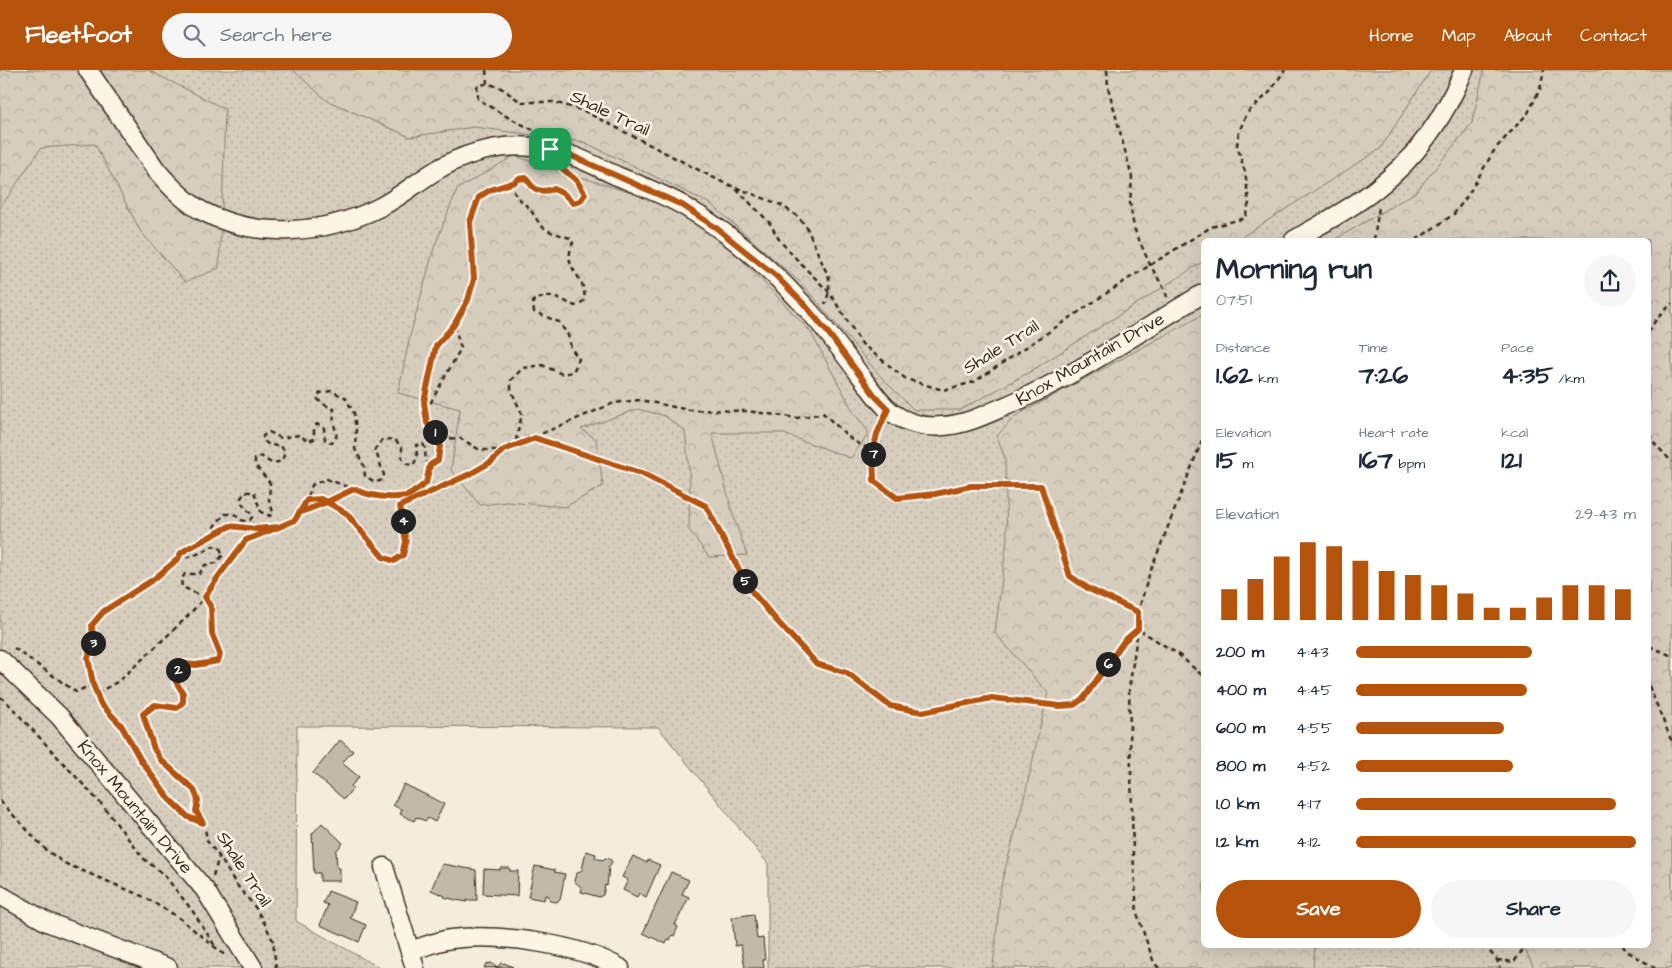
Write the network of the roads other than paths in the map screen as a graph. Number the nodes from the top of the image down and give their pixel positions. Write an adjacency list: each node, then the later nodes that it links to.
1 (88, 70): 4 (street, Knox Mountain Drive)
2 (1464, 70): 3 (street)
3 (1297, 238)
4 (1201, 295)
5 (3, 651): 10 (street, Knox Mountain Drive)
6 (384, 867): 8 (street)
7 (0, 895): 9 (street)
8 (412, 960): 11 (street)
9 (168, 968)
10 (253, 968)
11 (620, 968)

